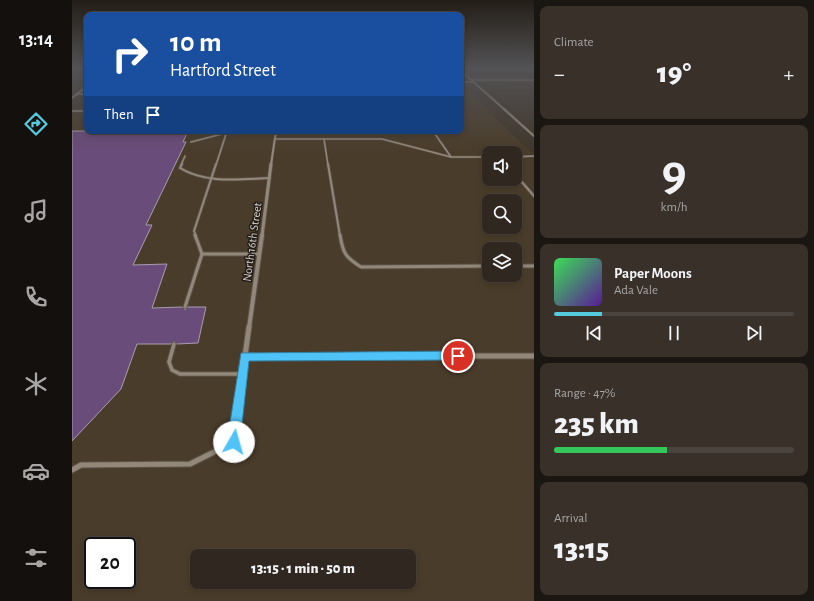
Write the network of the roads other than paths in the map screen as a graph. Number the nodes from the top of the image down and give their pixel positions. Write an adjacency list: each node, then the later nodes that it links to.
1 (489, 96): 8 (street)
2 (72, 111): 3 (lane)
3 (84, 111)
4 (218, 134): 11 (lane)
5 (225, 134): 17 (lane)
6 (276, 134): 9 (street, North 16th Street)
7 (435, 134): 14 (lane)
8 (534, 136)
9 (275, 139): 10 (lane); 18 (street, North 16th Street)
10 (324, 139): 14 (lane); 23 (lane)
11 (191, 142)
12 (185, 156): 17 (lane)
13 (534, 156): 16 (lane)
14 (451, 157): 15 (lane)
15 (482, 157)
16 (522, 157)
17 (211, 178): 18 (lane); 21 (lane)
18 (270, 178): 22 (street, North 16th Street)
19 (522, 182): 20 (lane)
20 (534, 196)
21 (202, 254): 22 (lane); 26 (lane)
22 (259, 254): 28 (street, North 16th Street)
23 (482, 266)
24 (522, 266): 25 (lane)
25 (534, 266)
26 (185, 307)
27 (174, 344): 30 (lane)
28 (245, 356): 29 (street); 30 (lane)
29 (534, 356)
30 (242, 374): 31 (lane)
31 (72, 470)

